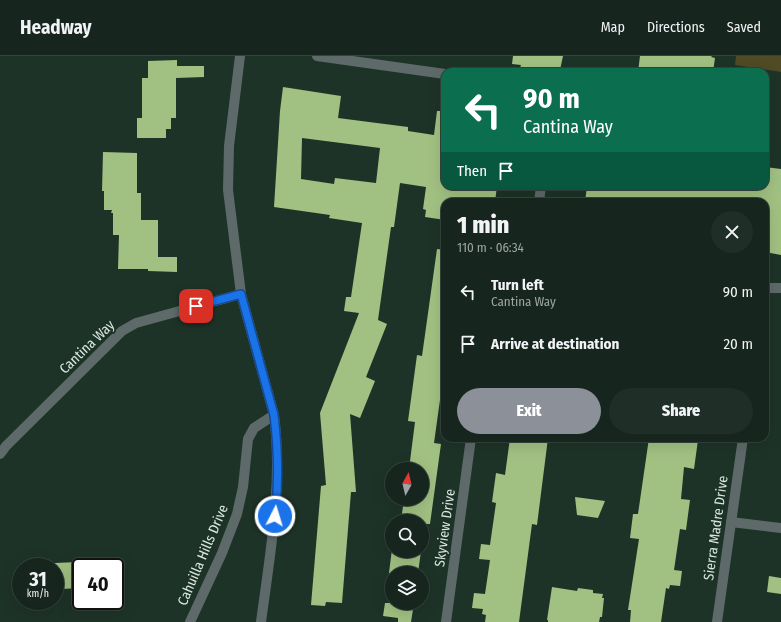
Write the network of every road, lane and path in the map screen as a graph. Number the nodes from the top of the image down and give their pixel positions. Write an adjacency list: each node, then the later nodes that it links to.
1 (240, 56): 6 (street)
2 (317, 56): 3 (street)
3 (441, 73)
4 (769, 288): 5 (street)
5 (781, 288)
6 (241, 294): 7 (street); 10 (street, Cantina Way)
7 (274, 415): 13 (street, Cahuilla Hills Drive); 14 (street)
8 (470, 442): 15 (street, Skyview Drive)
9 (742, 442): 11 (street, Sierra Madre Drive)
10 (0, 454)
11 (731, 522): 12 (street); 16 (street, Sierra Madre Drive)
12 (781, 528)
13 (190, 622)
14 (261, 622)
15 (446, 622)
16 (717, 622)

